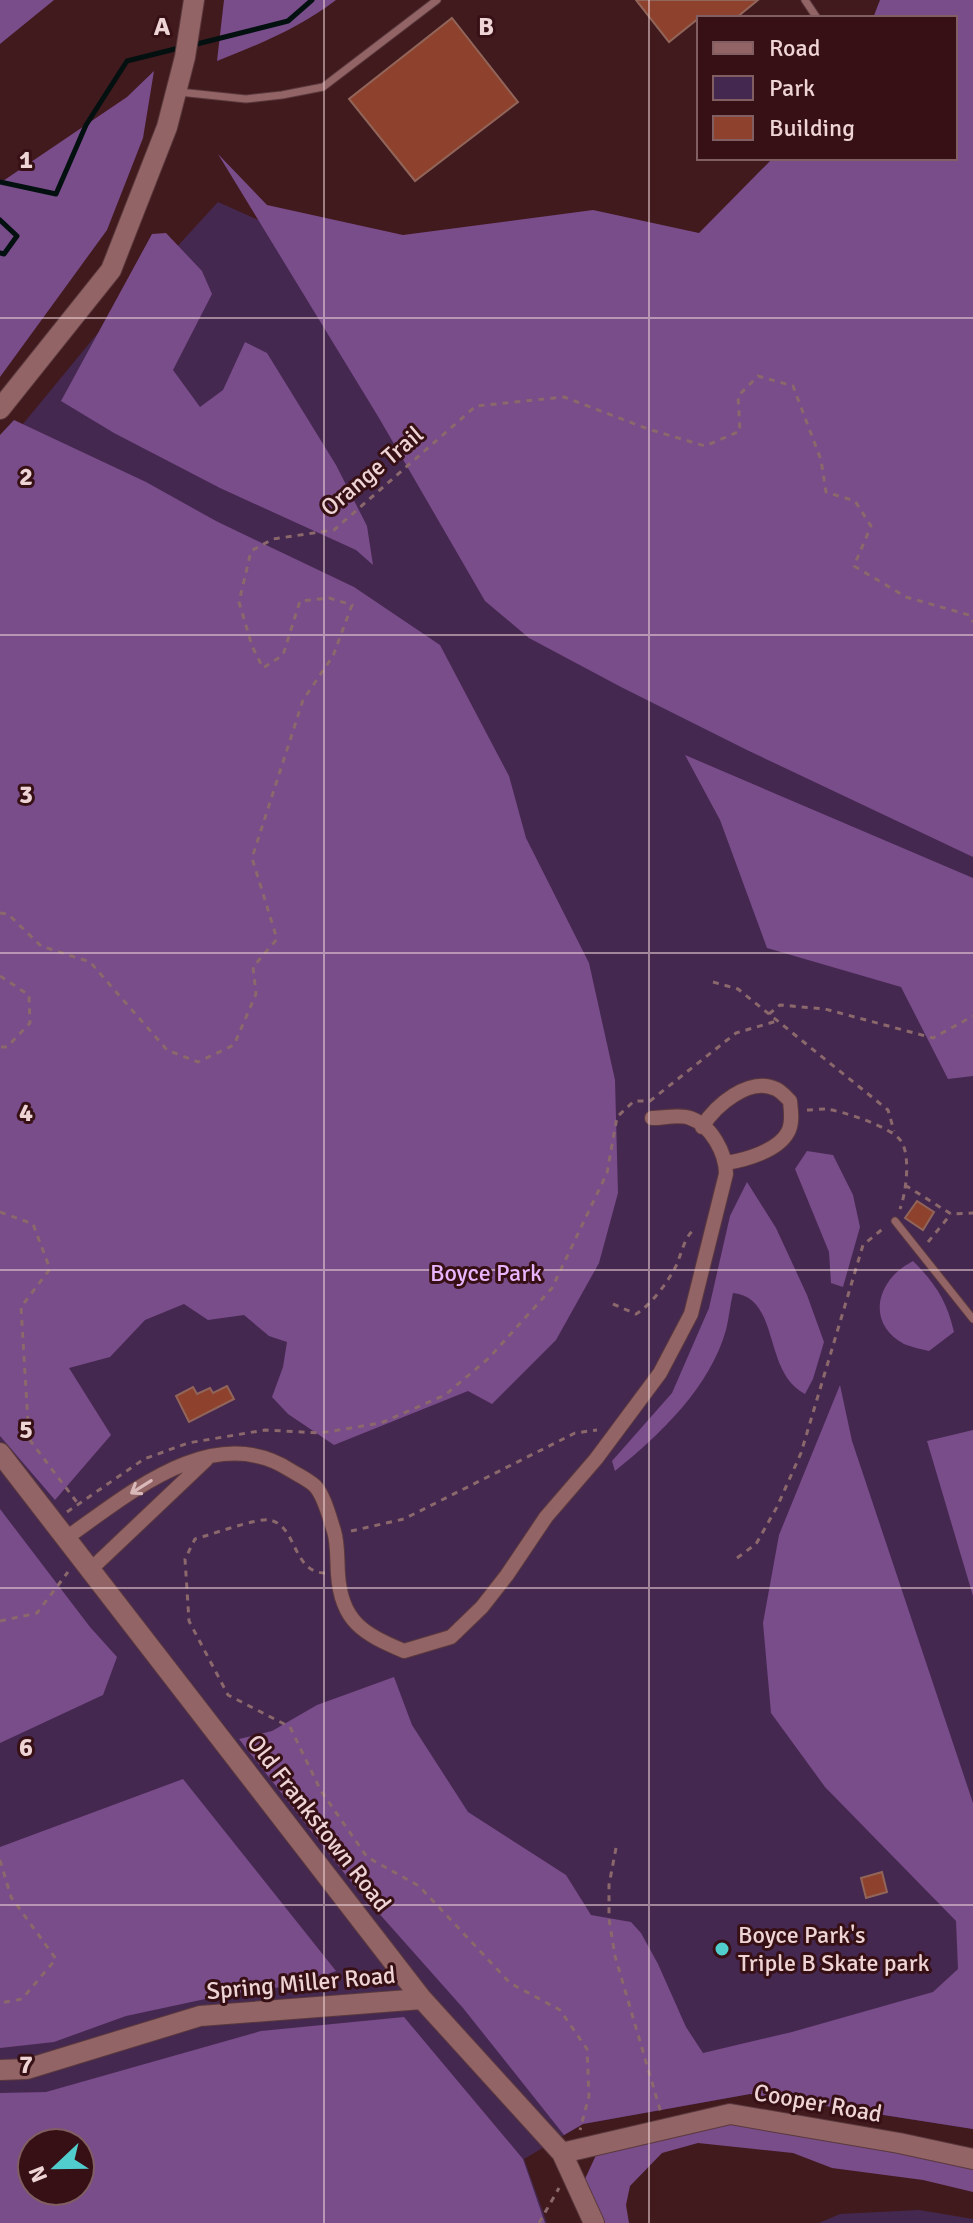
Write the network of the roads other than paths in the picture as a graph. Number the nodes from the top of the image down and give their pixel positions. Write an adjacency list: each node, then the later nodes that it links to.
1 (194, 0): 3 (street)
2 (437, 0): 3 (lane)
3 (176, 92): 4 (street)
4 (0, 409)
5 (652, 1118): 6 (street)
6 (702, 1127): 7 (street); 7 (street)
7 (726, 1163): 11 (street)
8 (895, 1221): 9 (lane)
9 (973, 1319)
10 (0, 1453): 12 (street, Old Frankstown Road)
11 (212, 1454): 12 (street, one-way to 12); 13 (street)
12 (66, 1538): 13 (street, Old Frankstown Road)
13 (85, 1563): 14 (street, Old Frankstown Road)
14 (422, 1999): 15 (street, Spring Miller Road); 16 (street, Old Frankstown Road)
15 (0, 2070)
16 (569, 2158): 17 (street, Cooper Road); 18 (street, Old Frankstown Road)
17 (973, 2159)
18 (594, 2223)

